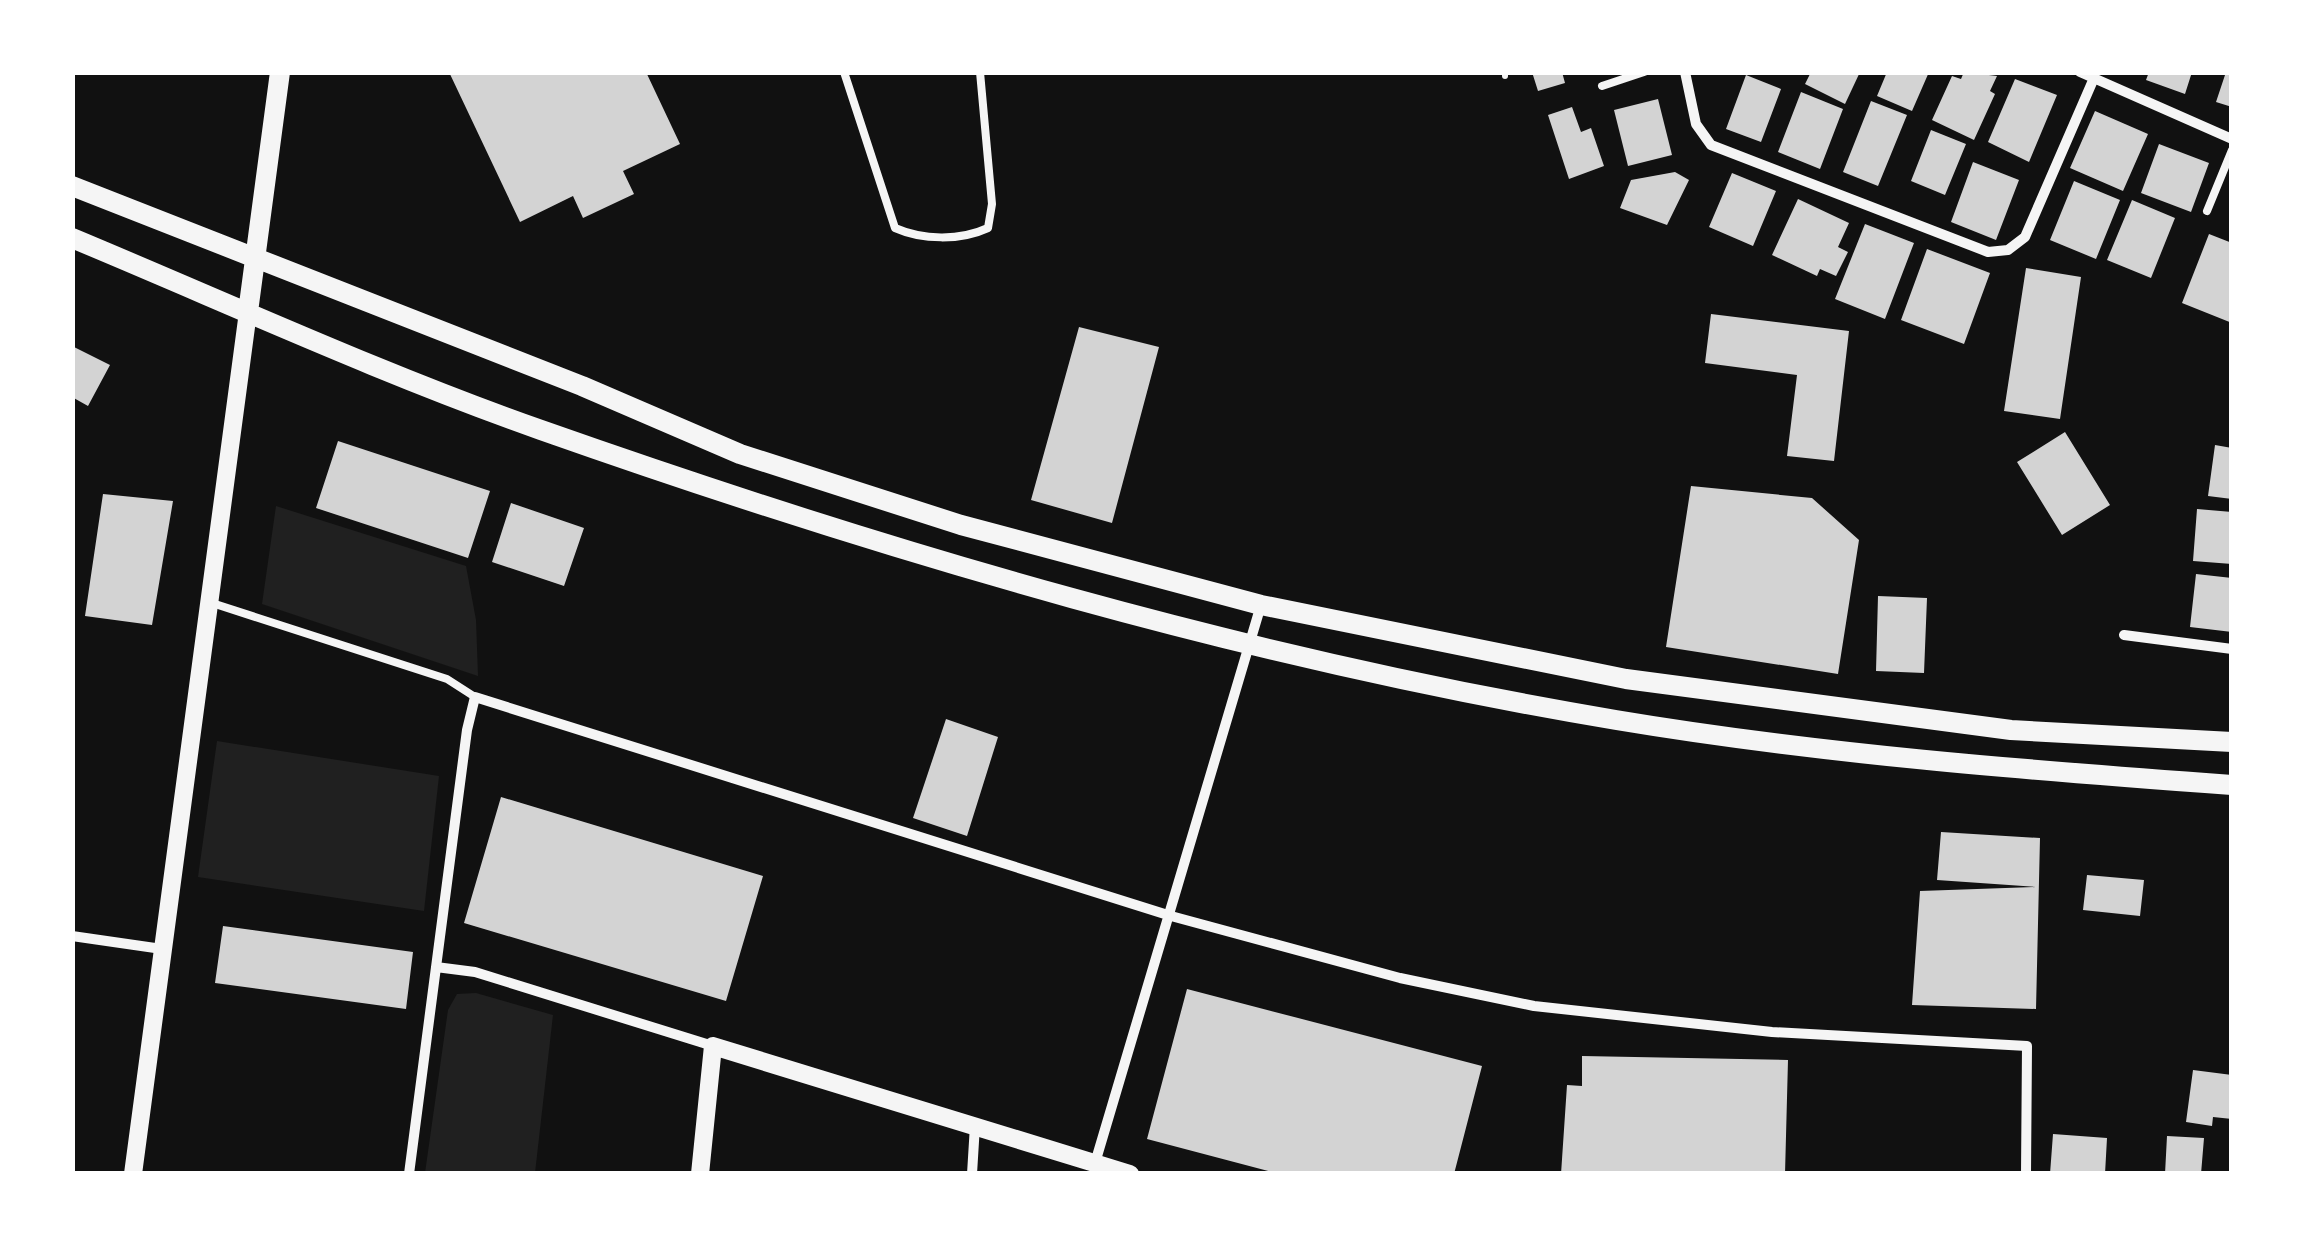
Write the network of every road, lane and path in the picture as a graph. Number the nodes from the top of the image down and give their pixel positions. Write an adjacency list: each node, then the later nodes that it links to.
1 (280, 72): 14 (main road)
2 (844, 72): 3 (lane)
3 (980, 72)
4 (1644, 72): 8 (lane)
5 (1686, 72): 7 (street)
6 (2080, 72): 7 (street)
7 (2094, 78): 9 (street)
8 (1602, 86)
9 (2232, 139)
10 (2232, 150): 12 (lane)
11 (72, 186): 14 (main road)
12 (2207, 212)
13 (72, 238): 15 (main road)
14 (256, 260): 15 (main road); 17 (main road)
15 (248, 312): 16 (street); 19 (main road)
16 (210, 602): 21 (lane); 26 (street)
17 (1261, 605): 19 (street); 22 (main road)
18 (2124, 635): 20 (street)
19 (1252, 643): 23 (main road); 24 (street)
20 (2232, 649)
21 (475, 696): 24 (street); 27 (street)
22 (2232, 742)
23 (2232, 785)
24 (1171, 916): 30 (street); 36 (street)
25 (72, 936): 26 (street)
26 (162, 949): 31 (street)
27 (436, 967): 28 (street); 32 (street)
28 (713, 1046): 29 (street); 33 (street)
29 (974, 1123): 30 (street); 34 (street)
30 (1095, 1162): 35 (street)
31 (133, 1174)
32 (409, 1174)
33 (700, 1174)
34 (972, 1174)
35 (1130, 1174)
36 (2026, 1174)

